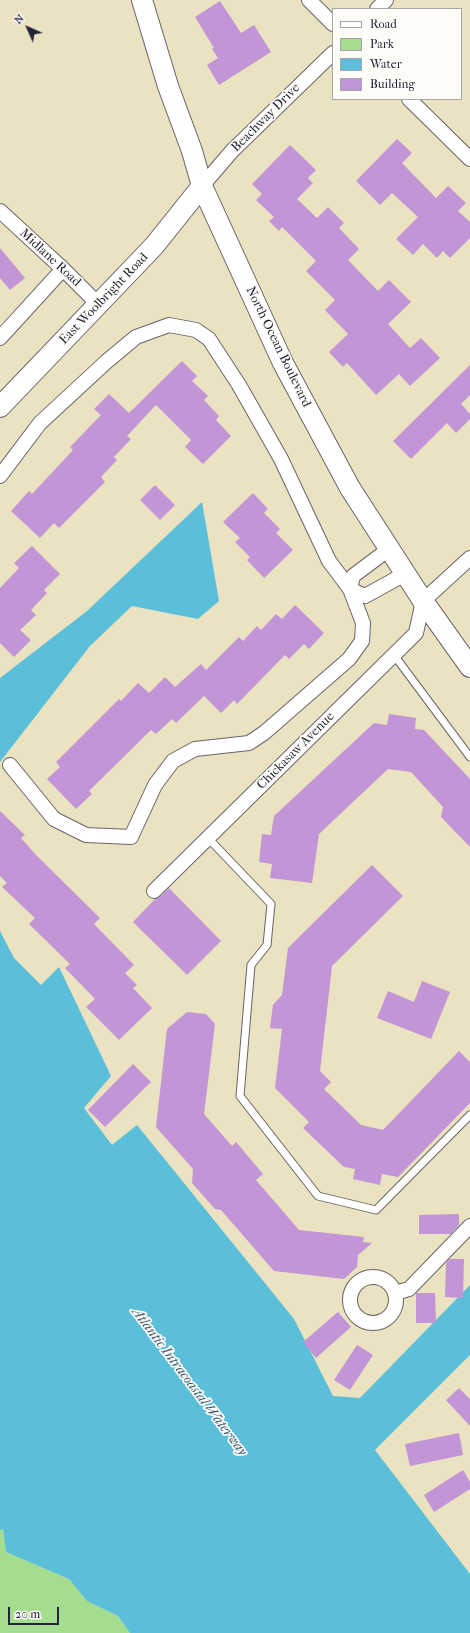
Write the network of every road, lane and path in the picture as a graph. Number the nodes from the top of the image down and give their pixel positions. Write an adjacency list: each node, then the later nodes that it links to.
1 (142, 0): 9 (main road, North Ocean Boulevard)
2 (309, 0): 5 (street)
3 (386, 0): 4 (street)
4 (378, 8)
5 (332, 23)
6 (332, 54): 9 (street, Beachway Drive)
7 (410, 100): 8 (street)
8 (470, 159)
9 (202, 186): 12 (main road, East Woolbright Road); 16 (main road, North Ocean Boulevard)
10 (0, 212): 11 (street, Midlane Road)
11 (63, 269): 12 (street, Midlane Road); 13 (street)
12 (99, 305): 14 (main road, East Woolbright Road)
13 (0, 338)
14 (0, 407)
15 (0, 476): 19 (street)
16 (389, 549): 18 (main road, North Ocean Boulevard); 19 (street)
17 (470, 558): 20 (street)
18 (405, 574): 19 (street); 20 (main road, North Ocean Boulevard)
19 (350, 589): 24 (street)
20 (423, 601): 21 (street, Chickasaw Avenue); 22 (main road, North Ocean Boulevard)
21 (394, 654): 23 (lane); 25 (street, Chickasaw Avenue)
22 (470, 667)
23 (470, 757)
24 (10, 765)
25 (208, 838): 26 (street, Chickasaw Avenue); 27 (lane)
26 (154, 891)
27 (470, 1115)
28 (470, 1226): 29 (street)
29 (395, 1293)

